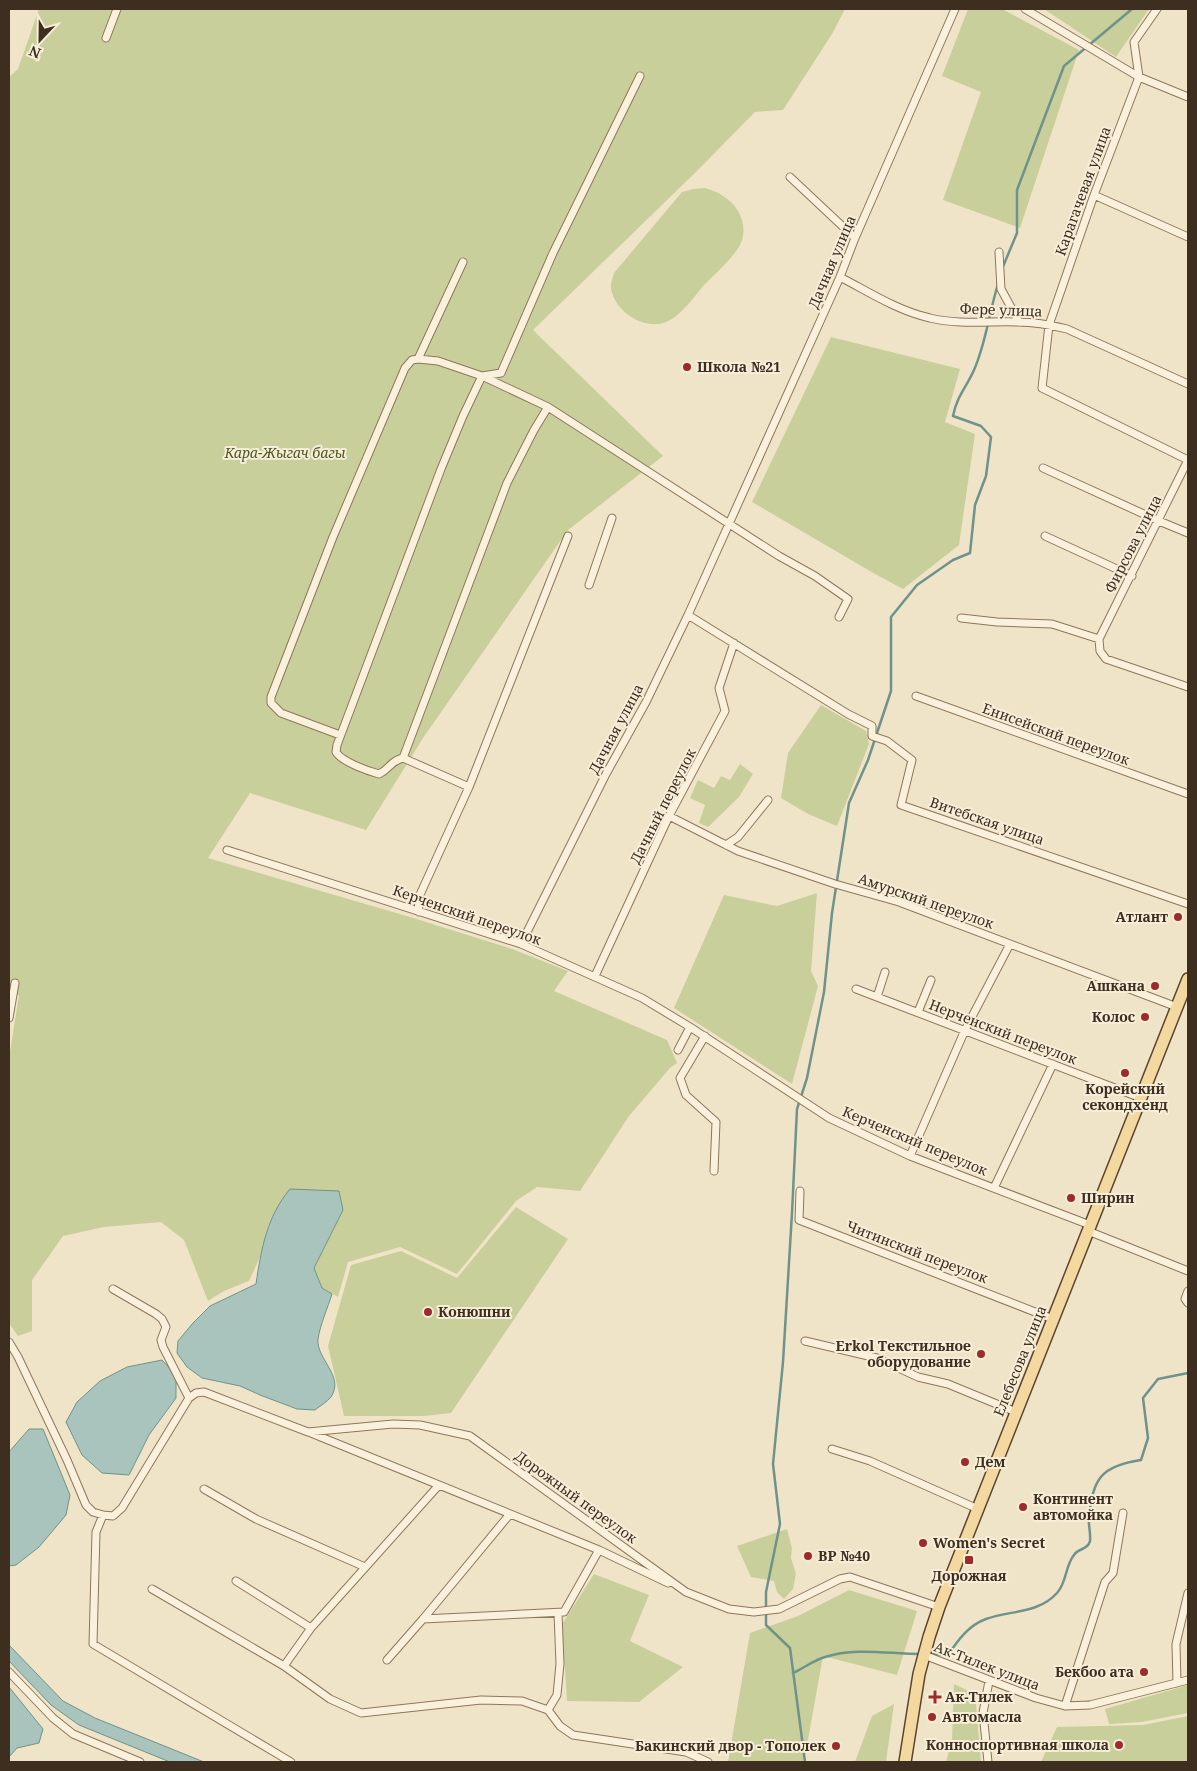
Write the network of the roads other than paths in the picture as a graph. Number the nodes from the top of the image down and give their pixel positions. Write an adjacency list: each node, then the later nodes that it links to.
1 (116, 9): 5 (street)
2 (956, 9): 12 (street, Дачная улица)
3 (1025, 9): 7 (street)
4 (1157, 9): 7 (street, Карагачевая улица)
5 (106, 38)
6 (640, 76): 19 (street)
7 (1139, 77): 8 (street); 10 (street, Карагачевая улица)
8 (1188, 97)
9 (790, 177): 12 (street)
10 (1094, 195): 11 (street); 17 (street, Карагачевая улица)
11 (1188, 237)
12 (855, 238): 15 (street, Дачная улица)
13 (999, 252): 16 (street)
14 (463, 262): 18 (street)
15 (840, 277): 16 (street, Фере улица); 27 (street, Дачная улица)
16 (1019, 322): 17 (street, Фере улица)
17 (1049, 325): 20 (street, Фере улица); 21 (street, Карагачевая улица)
18 (418, 359): 19 (street); 40 (street)
19 (482, 376): 22 (street); 40 (street)
20 (1188, 384)
21 (1042, 388): 23 (street, Фирсова улица)
22 (548, 407): 27 (street); 41 (street)
23 (1188, 460): 26 (street, Фирсова улица)
24 (1042, 468): 26 (street)
25 (612, 518): 32 (street)
26 (1159, 521): 28 (street); 31 (street, Фирсова улица)
27 (730, 524): 33 (street, Дачная улица); 34 (street)
28 (1188, 533)
29 (568, 536): 42 (street)
30 (1045, 536): 31 (street)
31 (1132, 576): 36 (street, Фирсова улица)
32 (589, 585)
33 (688, 615): 37 (street); 50 (street, Дачная улица)
34 (839, 617)
35 (961, 618): 36 (street)
36 (1099, 639): 38 (street)
37 (734, 643): 45 (street, Дачный переулок); 48 (street, Витебская улица)
38 (1188, 687)
39 (916, 696): 43 (street, Енисейский переулок)
40 (340, 735): 41 (street)
41 (403, 758): 42 (street)
42 (469, 787): 49 (street)
43 (1188, 794)
44 (768, 800): 46 (street)
45 (670, 816): 46 (street, Амурский переулок); 53 (street, Дачный переулок)
46 (726, 845): 51 (street, Амурский переулок)
47 (227, 850): 49 (street, Керченский переулок)
48 (1188, 904)
49 (419, 912): 50 (street, Керченский переулок)
50 (520, 944): 53 (street, Керченский переулок)
51 (1010, 944): 59 (street, Амурский переулок); 63 (street)
52 (885, 972): 58 (street)
53 (595, 976): 62 (street, Керченский переулок)
54 (1188, 979): 59 (main road, Елебесова улица)
55 (932, 980): 60 (street)
56 (15, 983): 61 (street)
57 (856, 989): 58 (street, Нерченский переулок)
58 (876, 997): 60 (street, Нерченский переулок)
59 (1177, 1007): 67 (main road, Елебесова улица)
60 (918, 1012): 63 (street, Нерченский переулок)
61 (9, 1018)
62 (690, 1027): 64 (street, Керченский переулок); 65 (street)
63 (965, 1030): 66 (street, Нерченский переулок); 68 (street)
64 (705, 1036): 68 (street, Керченский переулок); 69 (street)
65 (678, 1050)
66 (1053, 1064): 67 (street, Нерченский переулок); 70 (street)
67 (1141, 1098): 72 (main road, Елебесова улица)
68 (910, 1156): 70 (street, Керченский переулок)
69 (714, 1171)
70 (994, 1188): 72 (street, Керченский переулок)
71 (800, 1191): 77 (street, Читинский переулок)
72 (1089, 1228): 73 (street, Керченский переулок); 77 (main road, Елебесова улица)
73 (1188, 1272)
74 (114, 1289): 80 (street)
75 (1188, 1291): 76 (street)
76 (1188, 1303)
77 (1053, 1319): 81 (main road, Елебесова улица)
78 (805, 1341): 81 (street)
79 (9, 1342): 89 (street)
80 (189, 1398): 82 (street, Дорожный переулок); 89 (street)
81 (1016, 1412): 86 (main road, Елебесова улица)
82 (308, 1432): 84 (street); 94 (street, Дорожный переулок)
83 (832, 1449): 86 (street)
84 (439, 1485): 88 (street); 91 (street)
85 (204, 1489): 91 (street)
86 (978, 1508): 96 (main road, Елебесова улица)
87 (1123, 1513): 107 (street)
88 (510, 1514): 90 (street); 98 (street)
89 (103, 1515): 110 (street)
90 (599, 1550): 94 (street); 97 (street)
91 (366, 1567): 99 (street)
92 (236, 1581): 99 (street)
93 (152, 1589): 102 (street)
94 (686, 1592): 96 (street, Дорожный переулок)
95 (1188, 1593): 106 (street)
96 (939, 1607): 100 (main road, Елебесова улица)
97 (558, 1613): 98 (street); 108 (street)
98 (423, 1619): 101 (street)
99 (311, 1628): 102 (street)
100 (924, 1655): 105 (street, Ак-Тилек улица); 112 (main road, Елебесова улица)
101 (387, 1660)
102 (284, 1666): 108 (street)
103 (9, 1672): 109 (street)
104 (1188, 1680): 106 (street, Ак-Тилек улица)
105 (989, 1681): 107 (street, Ак-Тилек улица); 113 (street)
106 (1177, 1683): 107 (street, Ак-Тилек улица)
107 (1065, 1706)
108 (548, 1710): 111 (street)
109 (140, 1762)
110 (291, 1762)
111 (708, 1762)
112 (905, 1762)
113 (988, 1762)

